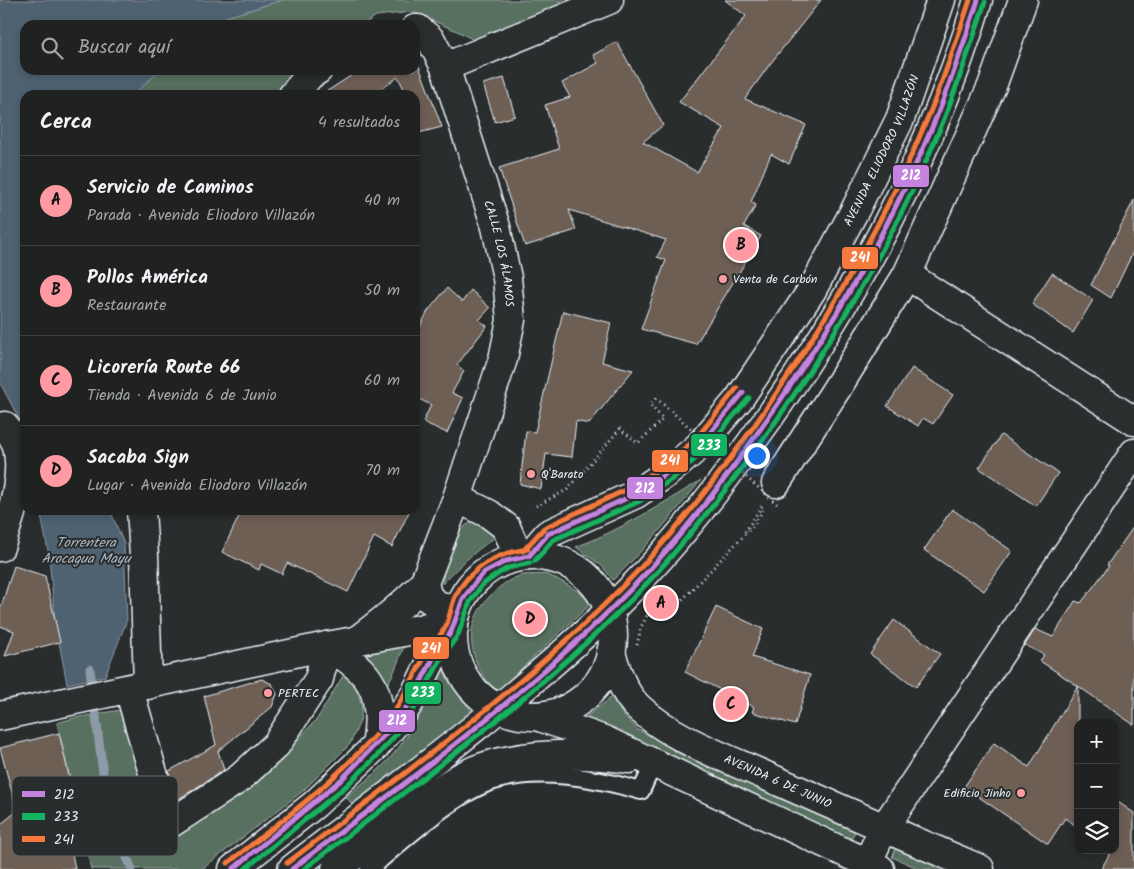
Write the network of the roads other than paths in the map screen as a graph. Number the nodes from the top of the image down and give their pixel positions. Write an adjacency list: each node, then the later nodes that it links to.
1 (609, 0): 6 (main road)
2 (941, 0): 17 (main road, AVENIDA ELIODORO VILLAZÓN)
3 (978, 0): 19 (main road)
4 (1023, 0): 9 (main road)
5 (420, 32): 6 (main road, CALLE LOS ÁLAMOS)
6 (445, 67): 14 (main road, CALLE LOS ÁLAMOS)
7 (310, 75): 8 (main road)
8 (297, 90)
9 (907, 275): 10 (main road); 13 (main road)
10 (1134, 421)
11 (3, 426): 16 (main road)
12 (1134, 453): 32 (main road)
13 (776, 494)
14 (457, 498): 17 (main road); 18 (main road, CALLE LOS ÁLAMOS)
15 (141, 515): 24 (main road)
16 (0, 547)
17 (524, 556): 19 (main road); 20 (main road)
18 (424, 583): 20 (main road); 21 (main road)
19 (609, 611): 23 (main road); 25 (main road)
20 (455, 619): 21 (main road); 25 (main road); 28 (main road)
21 (357, 640): 22 (main road)
22 (327, 646): 24 (main road); 28 (main road); 31 (main road)
23 (611, 653): 27 (main road); 32 (main road, AVENIDA 6 DE JUNIO)
24 (128, 689): 26 (main road); 30 (main road)
25 (498, 707): 27 (main road); 35 (main road)
26 (0, 716)
27 (538, 716): 29 (main road)
28 (376, 746): 34 (main road)
29 (651, 762): 33 (main road); 36 (main road); 37 (lane)
30 (154, 776)
31 (178, 818)
32 (884, 828): 33 (main road); 38 (main road, AVENIDA 6 DE JUNIO)
33 (873, 866)
34 (232, 869)
35 (292, 869)
36 (336, 869)
37 (369, 869)
38 (980, 869)

